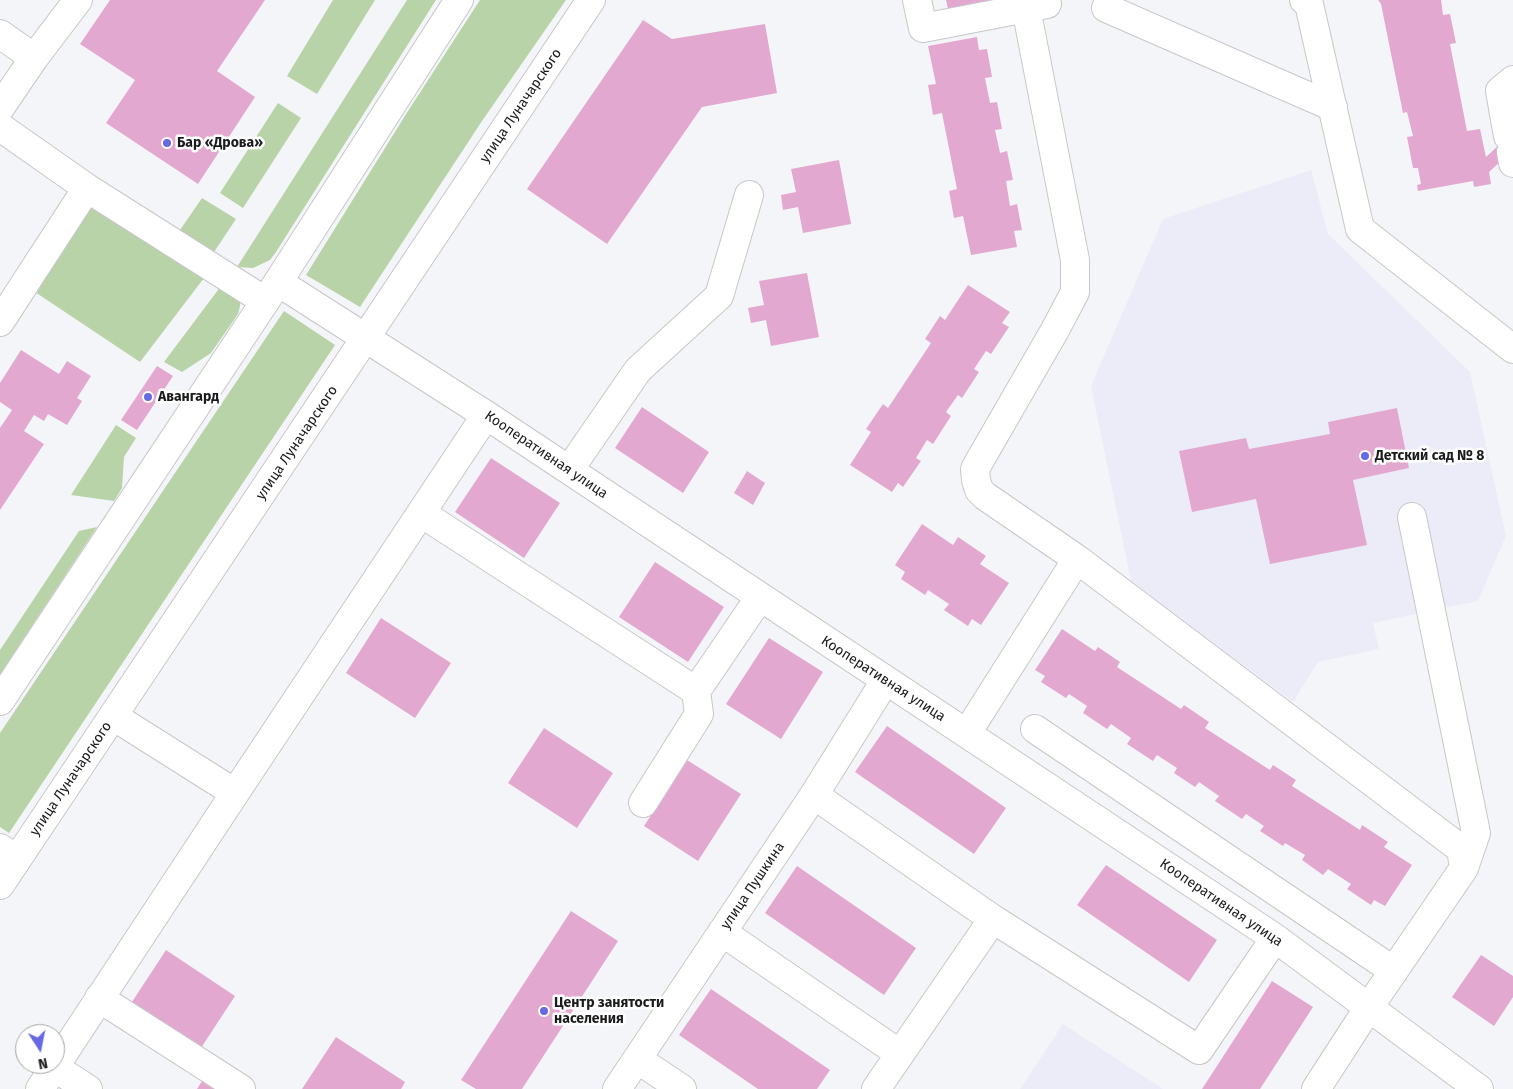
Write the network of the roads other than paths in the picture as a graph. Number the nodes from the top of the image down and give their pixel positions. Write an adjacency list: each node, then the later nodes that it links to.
1 (78, 0): 8 (street)
2 (460, 0): 16 (street)
3 (592, 0): 18 (street, улица Луначарского)
4 (917, 0): 24 (street)
5 (1304, 0): 10 (street)
6 (1106, 8): 10 (street)
7 (0, 34): 8 (street)
8 (34, 58): 11 (street)
9 (1513, 80): 13 (street)
10 (1333, 107): 19 (street)
11 (0, 108)
12 (0, 127): 14 (street, Кооперативная улица)
13 (1511, 150)
14 (87, 188): 16 (street, Кооперативная улица); 17 (street)
15 (749, 195): 21 (street)
16 (271, 292): 18 (street, Кооперативная улица); 28 (street)
17 (0, 322)
18 (366, 339): 20 (street, Кооперативная улица); 29 (street, улица Луначарского)
19 (1513, 349)
20 (486, 415): 21 (street, Кооперативная улица); 22 (street)
21 (569, 470): 25 (street, Кооперативная улица)
22 (421, 513): 27 (street); 32 (street)
23 (1412, 517): 36 (street)
24 (1077, 559): 31 (street); 36 (street)
25 (760, 597): 26 (street, Кооперативная улица); 27 (street)
26 (886, 681): 31 (street, Кооперативная улица); 33 (street, улица Пушкина)
27 (696, 691): 34 (street)
28 (0, 701)
29 (113, 716): 32 (street); 35 (street, улица Луначарского)
30 (1035, 729): 41 (street)
31 (967, 733): 40 (street, Кооперативная улица)
32 (235, 793): 42 (street)
33 (814, 795): 38 (street); 39 (street, улица Пушкина)
34 (643, 803)
35 (9, 854): 37 (street, улица Луначарского)
36 (1464, 868): 41 (street)
37 (0, 885)
38 (993, 918): 40 (street); 44 (street)
39 (722, 932): 44 (street); 45 (street, улица Пушкина)
40 (1275, 938): 43 (street, Кооперативная улица)
41 (1394, 971): 43 (street)
42 (99, 998): 46 (street); 48 (street)
43 (1369, 1007): 52 (street); 53 (street, Кооперативная улица)
44 (900, 1054): 51 (street)
45 (637, 1059): 49 (street, улица Пушкина); 50 (street)
46 (47, 1078): 47 (street)
47 (88, 1089)
48 (241, 1089)
49 (617, 1089)
50 (682, 1089)
51 (876, 1089)
52 (1316, 1089)
53 (1480, 1089)

